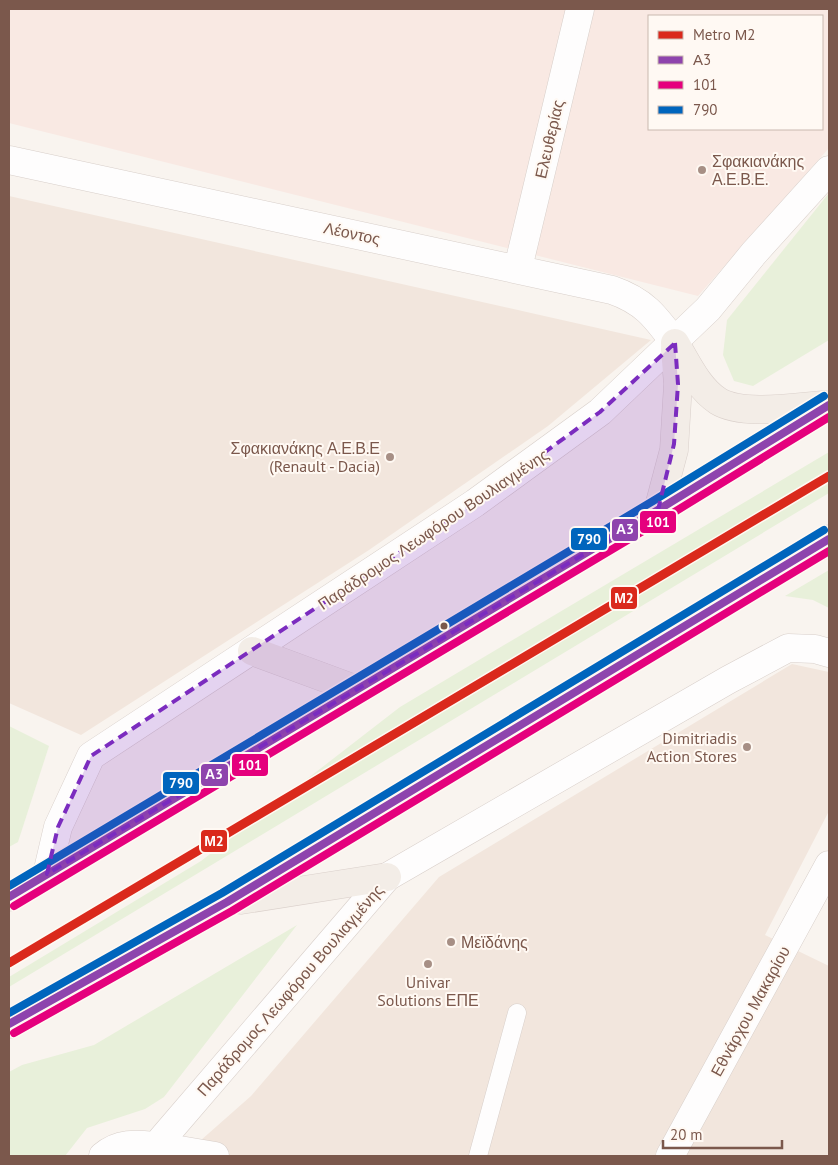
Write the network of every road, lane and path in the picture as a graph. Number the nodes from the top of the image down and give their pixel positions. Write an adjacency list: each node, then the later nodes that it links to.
1 (580, 9): 4 (street, Ελευθερίας)
2 (9, 160): 4 (street, Λέοντος)
3 (829, 170): 5 (street, Παράδρομος Λεωφόρου Βουλιαγμένης)
4 (518, 268): 5 (street, Λέοντος)
5 (675, 343): 6 (main road); 7 (main road); 9 (street, Παράδρομος Λεωφόρου Βουλιαγμένης)
6 (829, 404): 7 (main road)
7 (658, 510): 11 (main road)
8 (829, 539): 16 (main road)
9 (252, 651): 11 (main road); 13 (street, Παράδρομος Λεωφόρου Βουλιαγμένης)
10 (829, 653): 14 (street, Παράδρομος Λεωφόρου Βουλιαγμένης)
11 (356, 689): 13 (main road)
12 (829, 865): 23 (street, Εθνάρχου Μακαρίου)
13 (47, 874): 15 (main road)
14 (387, 877): 16 (main road); 19 (street, Παράδρομος Λεωφόρου Βουλιαγμένης)
15 (9, 896)
16 (227, 902): 18 (main road)
17 (518, 1013): 22 (lane)
18 (9, 1024)
19 (156, 1146): 20 (street); 21 (street)
20 (103, 1156)
21 (215, 1156)
22 (478, 1156)
23 (670, 1156)

